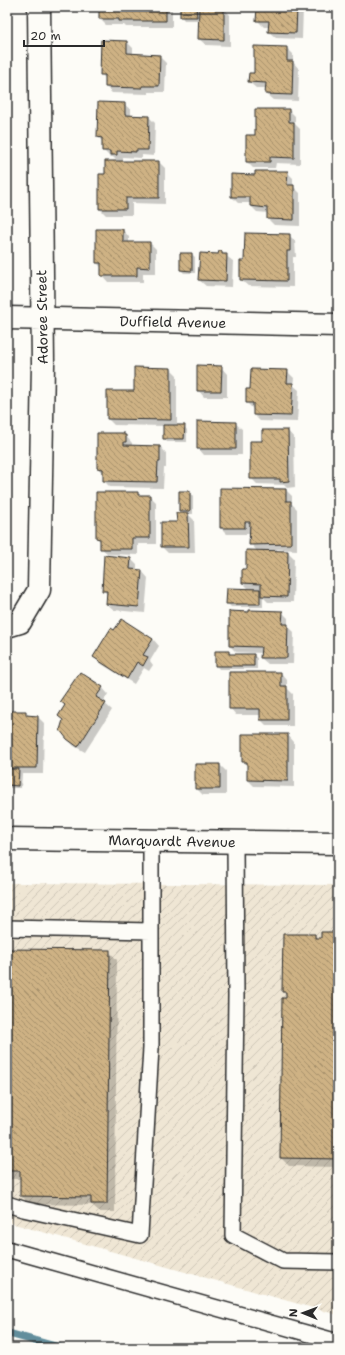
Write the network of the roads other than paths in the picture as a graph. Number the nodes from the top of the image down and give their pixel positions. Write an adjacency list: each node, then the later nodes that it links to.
1 (39, 7): 3 (street, Adoree Street)
2 (7, 318): 3 (street, Duffield Avenue)
3 (42, 319): 4 (street, Duffield Avenue); 5 (street, Adoree Street)
4 (338, 325)
5 (14, 624)
6 (7, 839): 7 (street, Marquardt Avenue)
7 (151, 840): 8 (street, Marquardt Avenue); 11 (lane)
8 (235, 842): 9 (street, Marquardt Avenue); 14 (lane)
9 (338, 843)
10 (7, 928): 11 (lane)
11 (151, 931): 12 (lane)
12 (7, 1204)
13 (7, 1249): 15 (lane)
14 (338, 1262)
15 (338, 1342)

